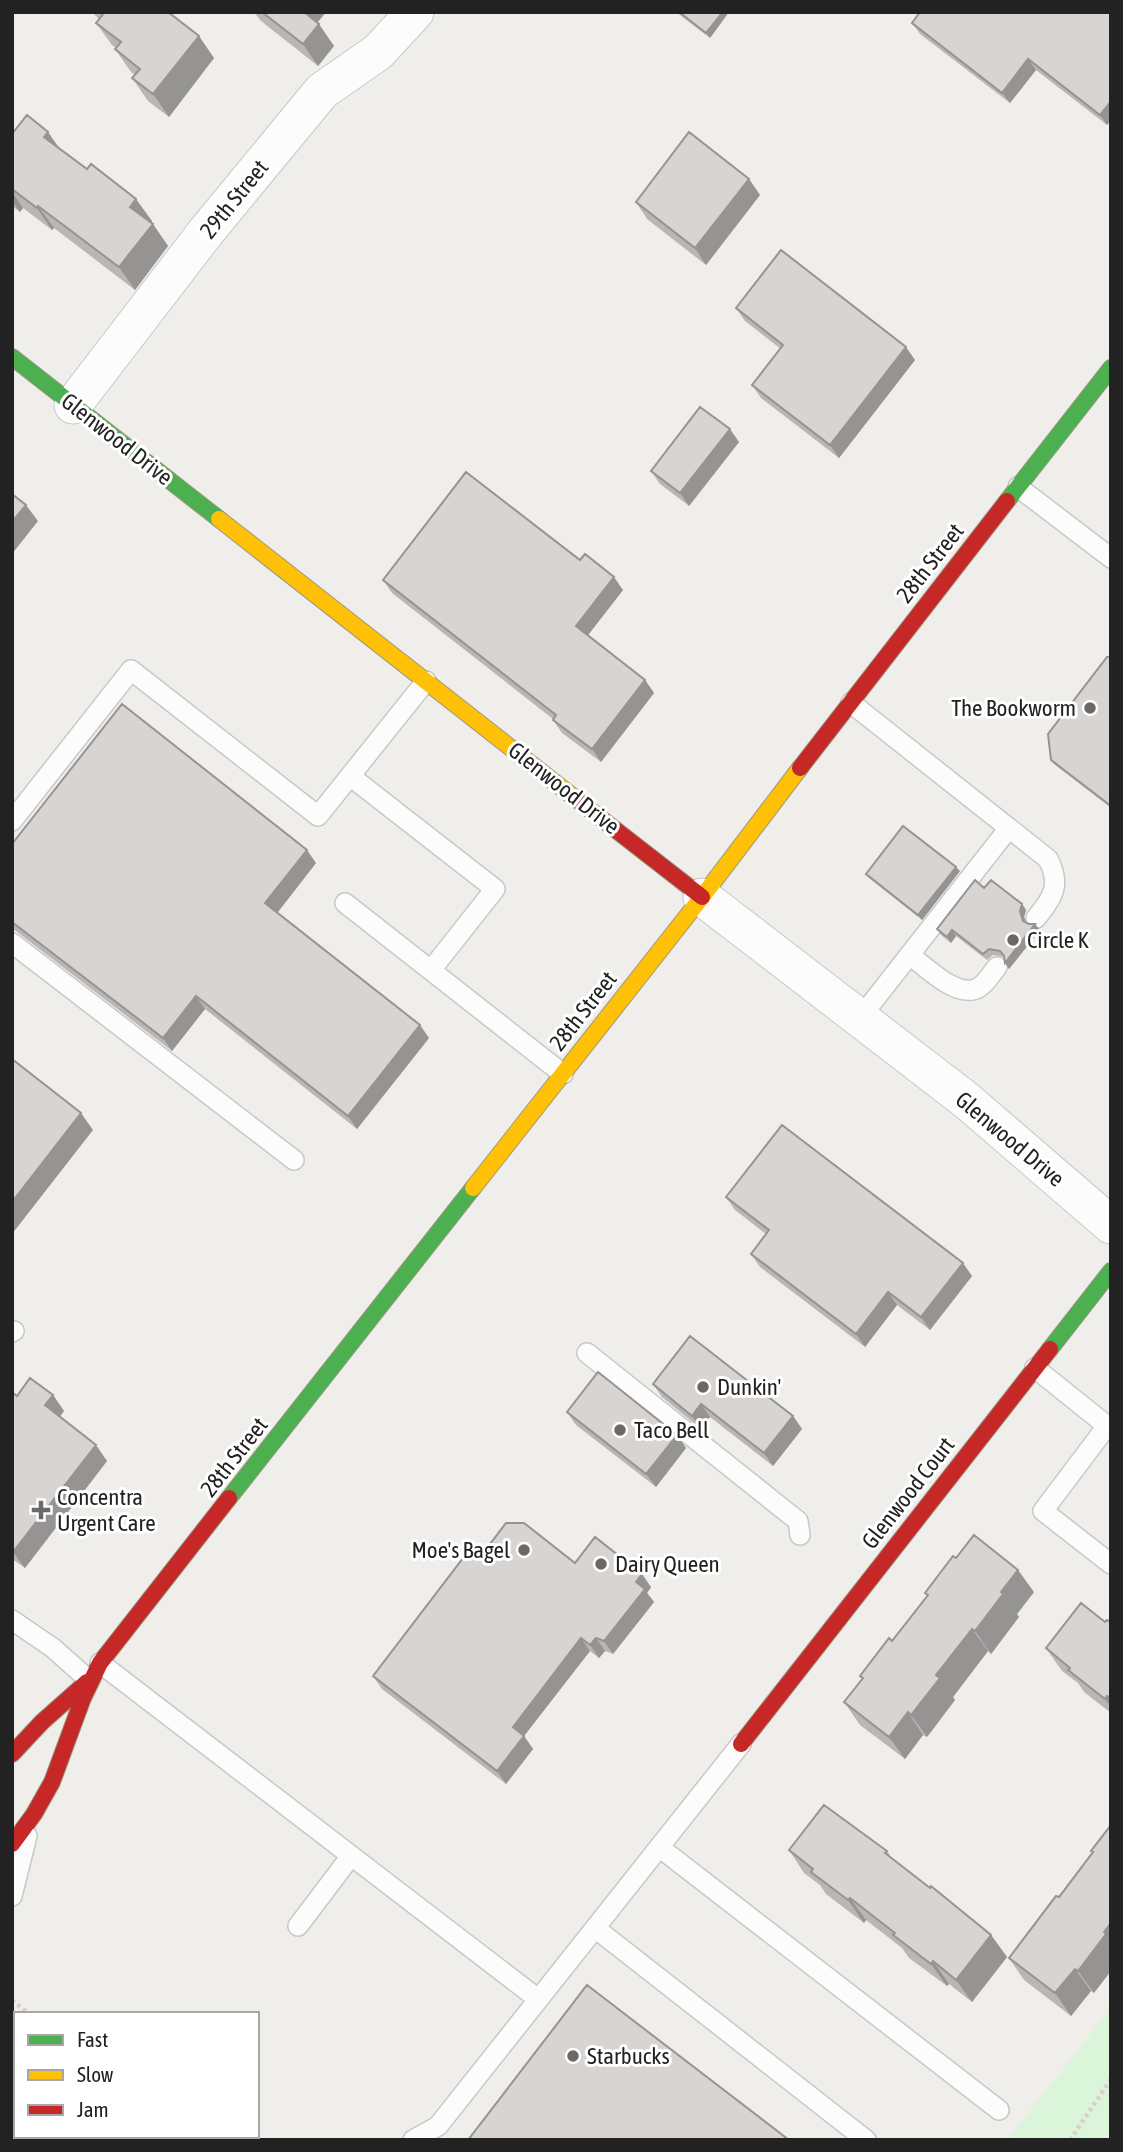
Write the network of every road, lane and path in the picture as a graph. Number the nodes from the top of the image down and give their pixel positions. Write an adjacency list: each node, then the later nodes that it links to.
1 (415, 12): 4 (street, 29th Street)
2 (12, 358): 4 (main road, Glenwood Drive)
3 (1111, 368): 5 (main road, 28th Street)
4 (73, 405): 7 (main road, Glenwood Drive)
5 (1018, 488): 6 (lane); 8 (main road, 28th Street)
6 (1111, 558)
7 (426, 681): 9 (lane); 12 (main road, Glenwood Drive)
8 (851, 703): 11 (lane); 12 (main road, 28th Street)
9 (350, 776): 10 (lane); 18 (lane)
10 (12, 821)
11 (1009, 828): 14 (lane); 16 (lane)
12 (702, 897): 19 (street, Glenwood Drive); 20 (main road, 28th Street)
13 (345, 903): 18 (lane)
14 (1037, 918)
15 (12, 943): 21 (lane)
16 (910, 955): 17 (lane); 19 (lane)
17 (997, 967)
18 (430, 970): 20 (lane)
19 (860, 1018): 22 (street, Glenwood Drive)
20 (563, 1074): 30 (main road, 28th Street)
21 (294, 1160)
22 (1111, 1225)
23 (1111, 1271): 25 (main road, Glenwood Court)
24 (587, 1353): 27 (lane)
25 (1035, 1368): 26 (lane); 32 (main road, Glenwood Court)
26 (1109, 1427): 28 (lane)
27 (800, 1535)
28 (1111, 1564)
29 (12, 1620): 31 (lane)
30 (100, 1663): 31 (main road, 28th Street); 37 (lane)
31 (89, 1680): 33 (main road, 28th Street); 34 (main road, 28th Street)
32 (741, 1744): 36 (lane)
33 (12, 1754)
34 (29, 1822): 35 (main road, 28th Street); 38 (lane)
35 (12, 1844)
36 (659, 1847): 40 (lane); 45 (lane)
37 (351, 1856): 39 (lane); 41 (lane)
38 (12, 1896)
39 (298, 1926)
40 (595, 1928): 41 (lane); 47 (lane)
41 (538, 1999): 46 (lane)
42 (12, 2000): 43 (path)
43 (27, 2012)
44 (1111, 2079): 48 (path)
45 (999, 2110)
46 (413, 2140)
47 (866, 2140)
48 (1070, 2140)

